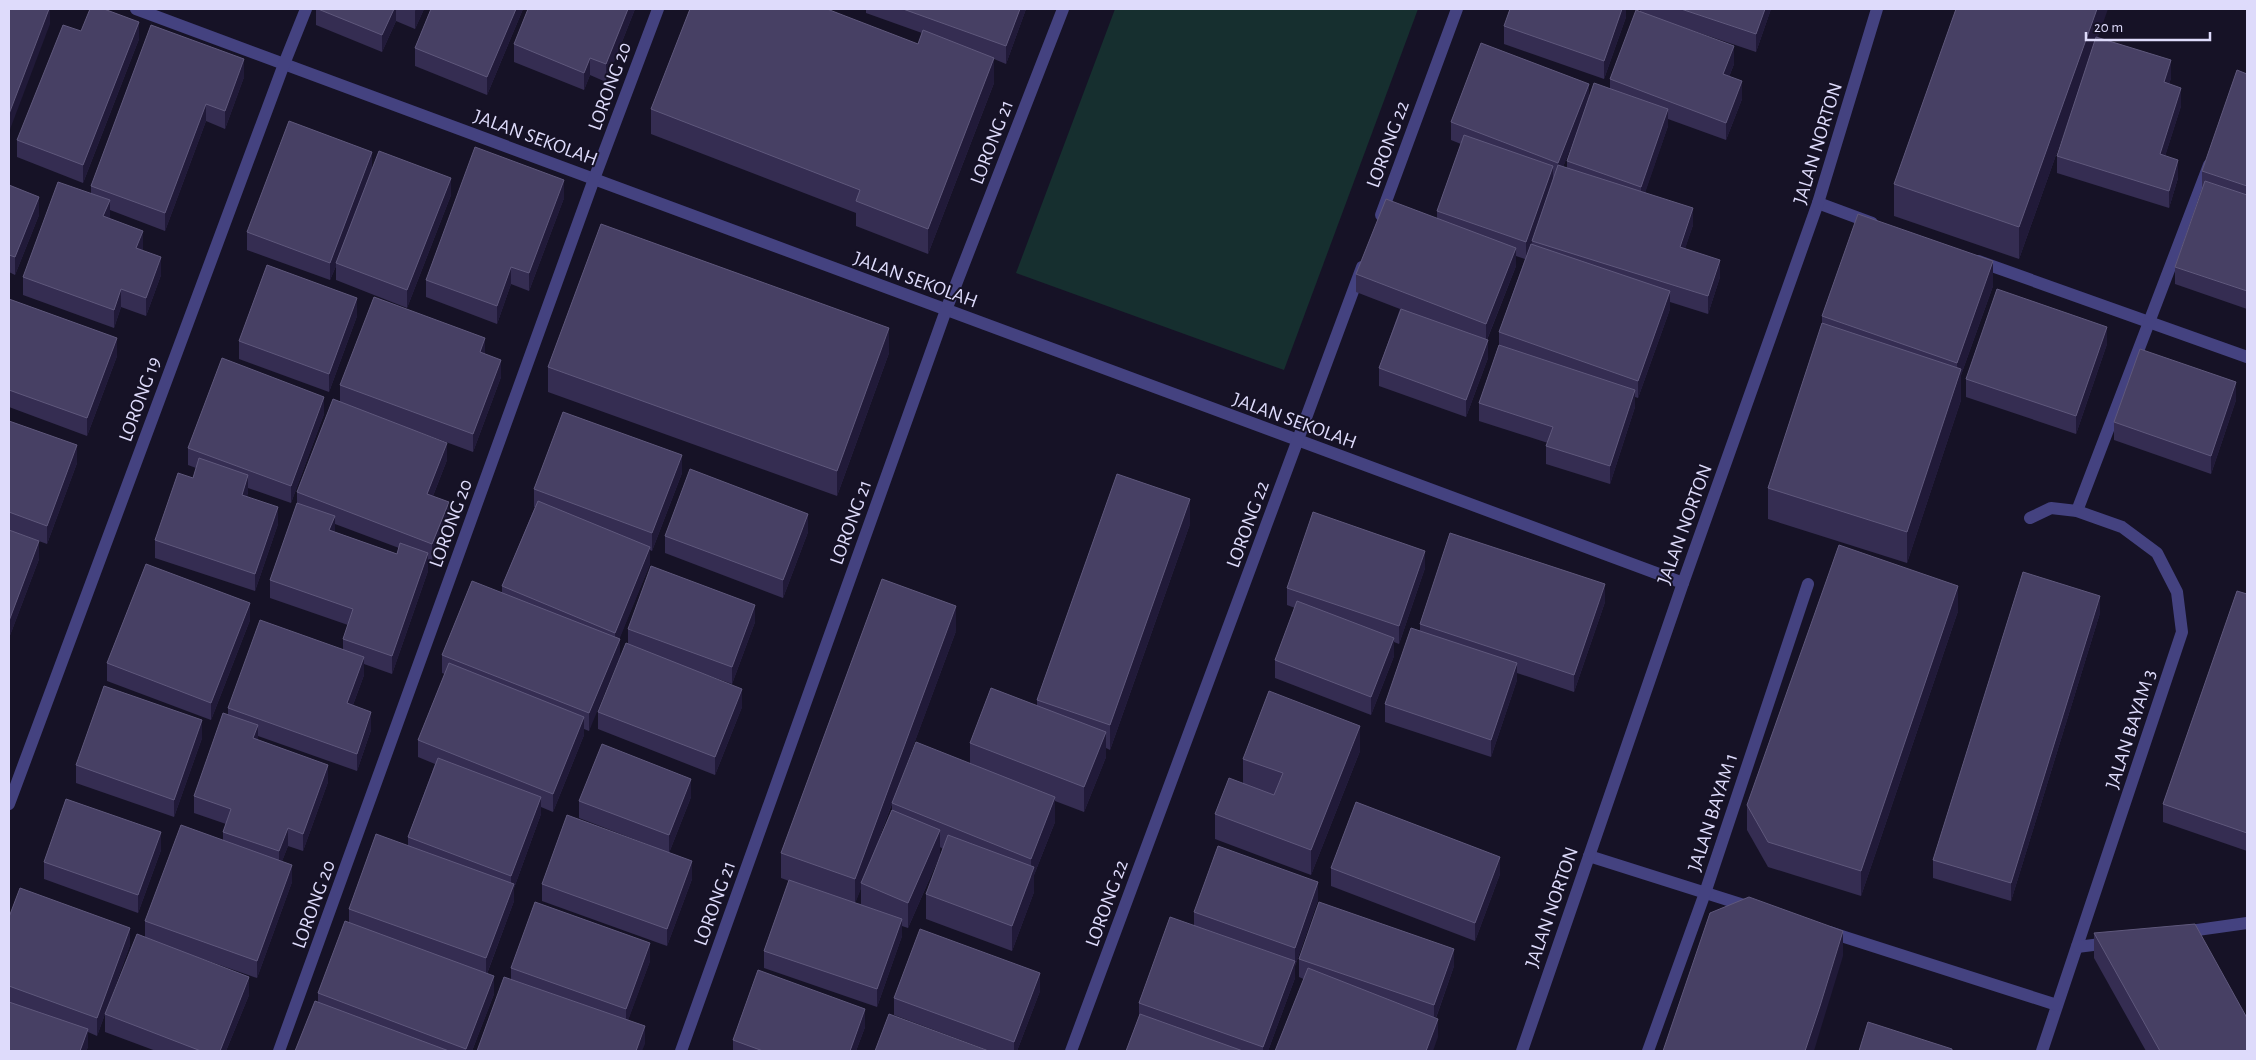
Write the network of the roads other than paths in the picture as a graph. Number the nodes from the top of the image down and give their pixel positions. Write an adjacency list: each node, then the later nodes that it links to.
1 (136, 9): 7 (street, JALAN SEKOLAH)
2 (306, 9): 7 (street, LORONG 19)
3 (658, 9): 9 (street, LORONG 20)
4 (1063, 9): 15 (street, LORONG 21)
5 (1457, 9): 12 (street, LORONG 22)
6 (1878, 9): 10 (street, JALAN NORTON)
7 (284, 64): 9 (street, JALAN SEKOLAH); 23 (street, LORONG 19)
8 (2213, 154): 16 (street)
9 (594, 179): 15 (street, JALAN SEKOLAH); 33 (street, LORONG 20)
10 (1818, 203): 11 (street); 21 (street, JALAN NORTON)
11 (1882, 226)
12 (1376, 229)
13 (1965, 256): 16 (street)
14 (1366, 257): 18 (street, LORONG 22)
15 (946, 310): 18 (street, JALAN SEKOLAH); 34 (street, LORONG 21)
16 (2148, 323): 17 (street); 19 (street)
17 (2247, 358)
18 (1298, 441): 21 (street, JALAN SEKOLAH); 35 (street, LORONG 22)
19 (2077, 511): 20 (street, JALAN BAYAM 3); 31 (street, JALAN BAYAM 3)
20 (2030, 518)
21 (1682, 583): 24 (street, JALAN NORTON)
22 (1808, 584): 25 (street, JALAN BAYAM 1)
23 (9, 804)
24 (1589, 856): 25 (street); 36 (street, JALAN NORTON)
25 (1704, 893): 26 (street); 37 (street, JALAN BAYAM 1)
26 (1760, 910)
27 (2247, 923): 29 (street)
28 (1815, 928): 32 (street)
29 (2172, 934)
30 (2124, 940): 31 (street)
31 (2077, 947): 32 (street, JALAN BAYAM 3)
32 (2057, 1005): 38 (street, JALAN BAYAM 3)
33 (279, 1051)
34 (680, 1051)
35 (1071, 1051)
36 (1522, 1051)
37 (1648, 1051)
38 (2042, 1051)

